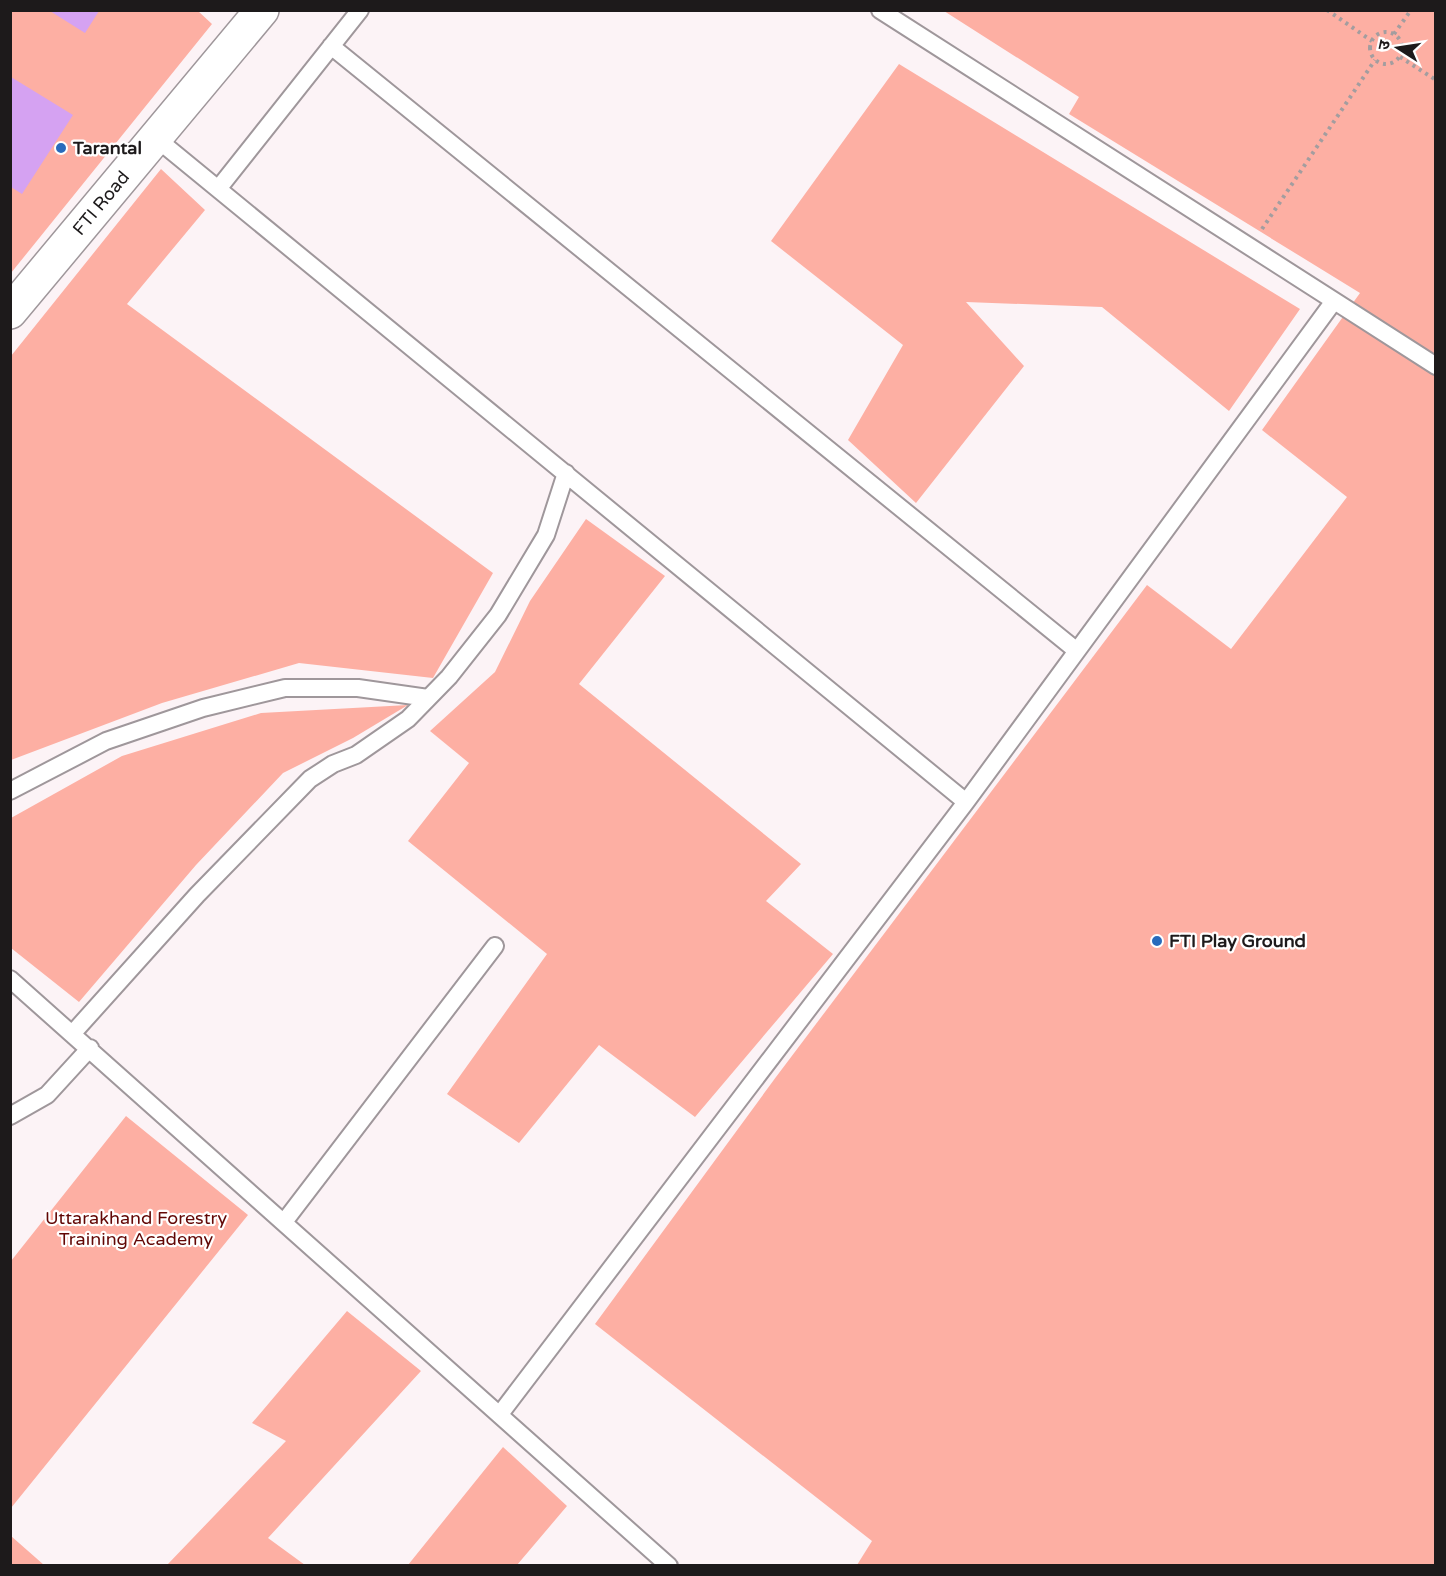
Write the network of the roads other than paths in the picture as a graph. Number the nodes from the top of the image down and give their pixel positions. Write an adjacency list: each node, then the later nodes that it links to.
1 (262, 10): 5 (main road, FTI Road)
2 (360, 10): 4 (lane)
3 (880, 10): 8 (lane)
4 (331, 46): 6 (lane); 11 (lane)
5 (157, 139): 6 (lane); 7 (main road, FTI Road)
6 (218, 189): 10 (lane)
7 (14, 301)
8 (1334, 301): 9 (lane); 11 (lane)
9 (1436, 366)
10 (566, 474): 12 (lane); 14 (lane)
11 (1077, 651): 14 (lane)
12 (428, 698): 13 (lane); 17 (lane)
13 (10, 791)
14 (966, 802): 21 (lane)
15 (495, 946): 20 (lane)
16 (10, 979): 17 (lane)
17 (73, 1034): 18 (lane)
18 (90, 1048): 19 (lane); 20 (lane)
19 (10, 1116)
20 (284, 1222): 21 (lane)
21 (500, 1414): 22 (lane)
22 (669, 1566)

